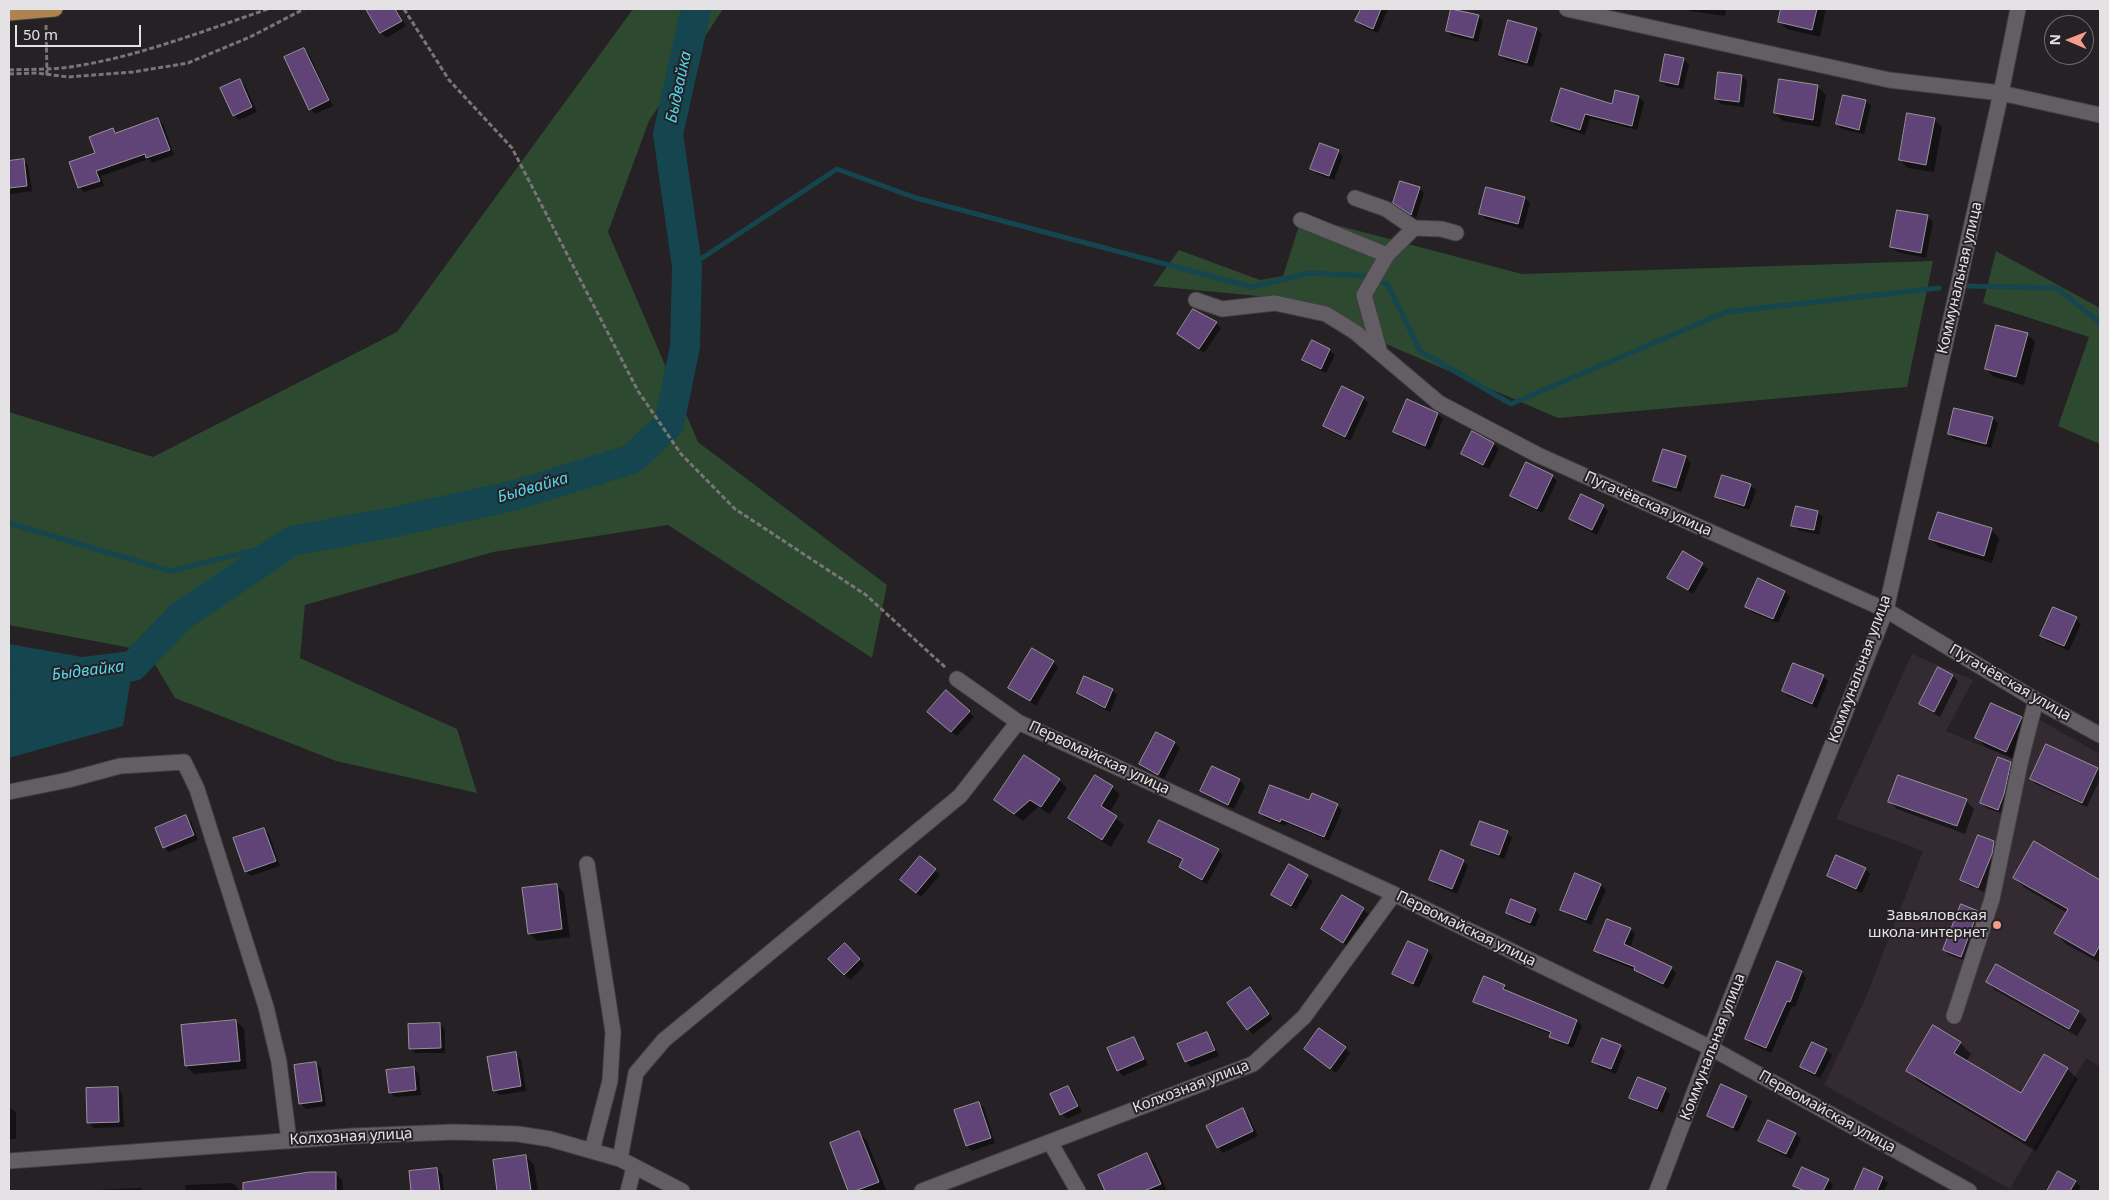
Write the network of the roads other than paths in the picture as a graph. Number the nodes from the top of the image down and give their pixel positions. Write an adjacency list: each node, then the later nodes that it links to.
1 (50, 9): 4 (main road)
2 (1567, 9): 5 (street)
3 (2018, 9): 5 (street, Коммунальная улица)
4 (9, 13)
5 (2001, 93): 6 (street); 14 (street, Коммунальная улица)
6 (2100, 115)
7 (1355, 198): 9 (street)
8 (1301, 220): 11 (street)
9 (1414, 228): 10 (street); 11 (street)
10 (1456, 233)
11 (1387, 255): 13 (street)
12 (1196, 300): 13 (street, Пугачёвская улица)
13 (1380, 353): 14 (street, Пугачёвская улица)
14 (1886, 610): 16 (street, Пугачёвская улица); 23 (street, Коммунальная улица)
15 (957, 679): 17 (street, Первомайская улица)
16 (2036, 700): 18 (street, Пугачёвская улица); 22 (street)
17 (1018, 722): 21 (street, Первомайская улица); 27 (street)
18 (2100, 735)
19 (9, 792): 24 (street)
20 (586, 864): 26 (street)
21 (1394, 894): 23 (street, Первомайская улица); 25 (street, Колхозная улица)
22 (1954, 1016)
23 (1711, 1048): 34 (street, Коммунальная улица); 35 (street, Первомайская улица)
24 (289, 1141): 26 (street, Колхозная улица); 28 (street, Колхозная улица)
25 (1050, 1142): 32 (street, Колхозная улица); 33 (street)
26 (592, 1150): 27 (street, Колхозная улица)
27 (620, 1159): 29 (street, Колхозная улица)
28 (9, 1162)
29 (634, 1167): 30 (street); 31 (street, Колхозная улица)
30 (628, 1191)
31 (682, 1191)
32 (922, 1191)
33 (1078, 1191)
34 (1657, 1191)
35 (1969, 1191)

